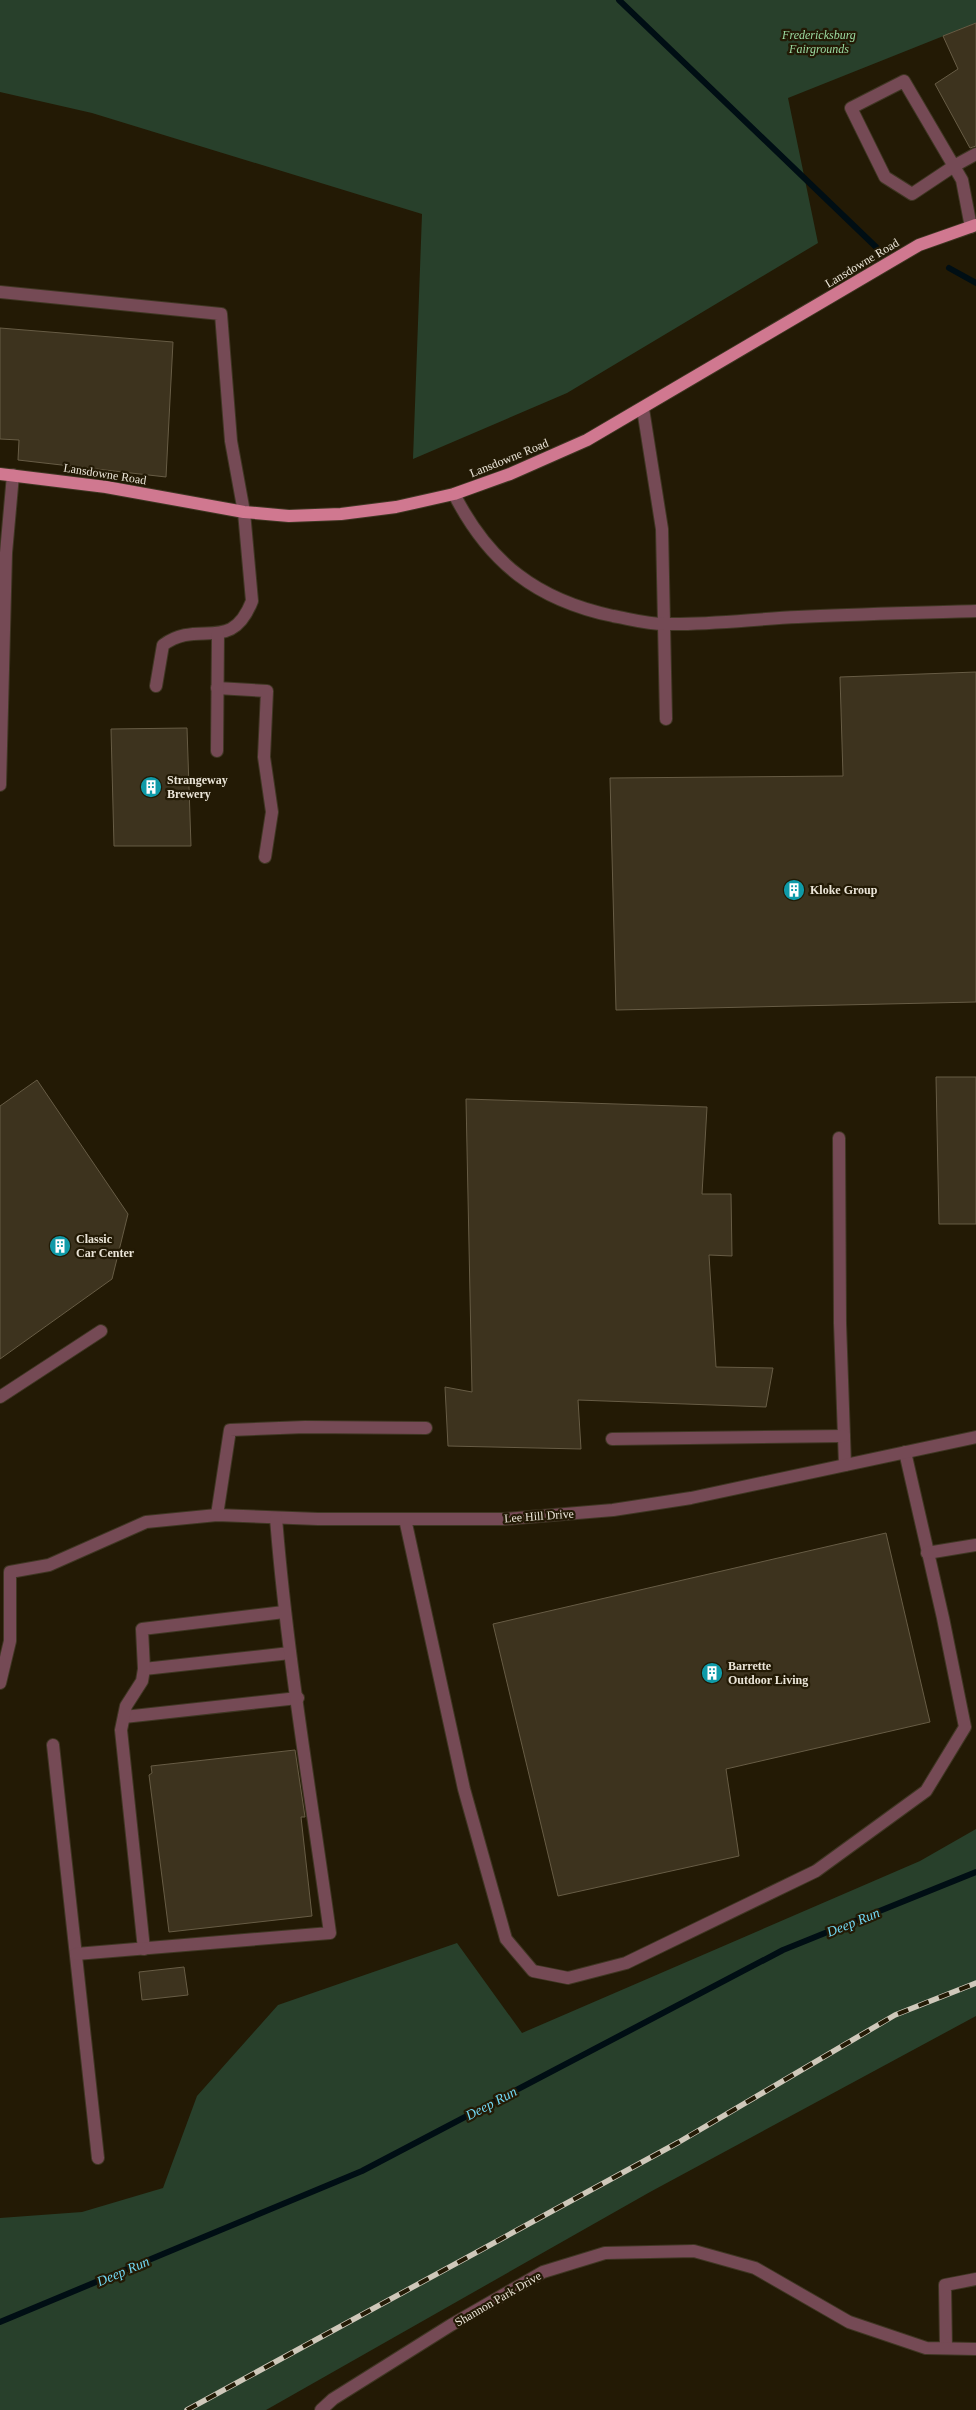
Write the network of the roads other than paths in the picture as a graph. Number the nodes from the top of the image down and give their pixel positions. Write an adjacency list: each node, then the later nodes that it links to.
1 (976, 154): 2 (street)
2 (954, 166): 2 (street); 3 (street)
3 (973, 226): 5 (main road, Lansdowne Road)
4 (0, 292): 8 (street)
5 (642, 409): 7 (main road, Lansdowne Road); 11 (street)
6 (6, 474): 8 (main road, Lansdowne Road); 9 (street)
7 (454, 494): 8 (main road, Lansdowne Road); 11 (street)
8 (244, 512): 12 (street)
9 (3, 548): 17 (street)
10 (976, 611): 11 (street)
11 (664, 624): 15 (street)
12 (218, 633): 13 (street); 14 (street)
13 (156, 686)
14 (217, 688): 16 (street); 18 (street)
15 (666, 719)
16 (217, 751)
17 (0, 785)
18 (265, 857)
19 (839, 1138): 23 (street)
20 (101, 1331): 21 (street)
21 (0, 1397)
22 (426, 1428): 28 (street)
23 (844, 1436): 25 (street); 27 (street)
24 (976, 1437): 26 (street, Lee Hill Drive)
25 (612, 1439)
26 (905, 1452): 27 (street, Lee Hill Drive); 32 (street)
27 (845, 1465): 30 (street, Lee Hill Drive)
28 (217, 1515): 29 (street, Lee Hill Drive); 33 (street, Lee Hill Drive)
29 (276, 1518): 30 (street, Lee Hill Drive); 34 (street)
30 (405, 1519): 40 (street)
31 (976, 1545): 32 (street)
32 (927, 1553): 40 (street)
33 (5, 1569): 37 (street)
34 (284, 1612): 35 (street); 36 (street)
35 (290, 1653): 36 (street); 38 (street)
36 (144, 1669): 39 (street)
37 (0, 1683)
38 (298, 1698): 39 (street); 42 (street)
39 (124, 1716): 42 (street)
40 (970, 1725)
41 (53, 1745): 43 (street)
42 (144, 1948): 43 (street)
43 (76, 1954): 44 (street)
44 (98, 2158)
45 (976, 2279): 46 (street)
46 (946, 2348): 47 (street, Shannon Park Drive); 48 (street, Shannon Park Drive)
47 (976, 2349)
48 (321, 2410)

